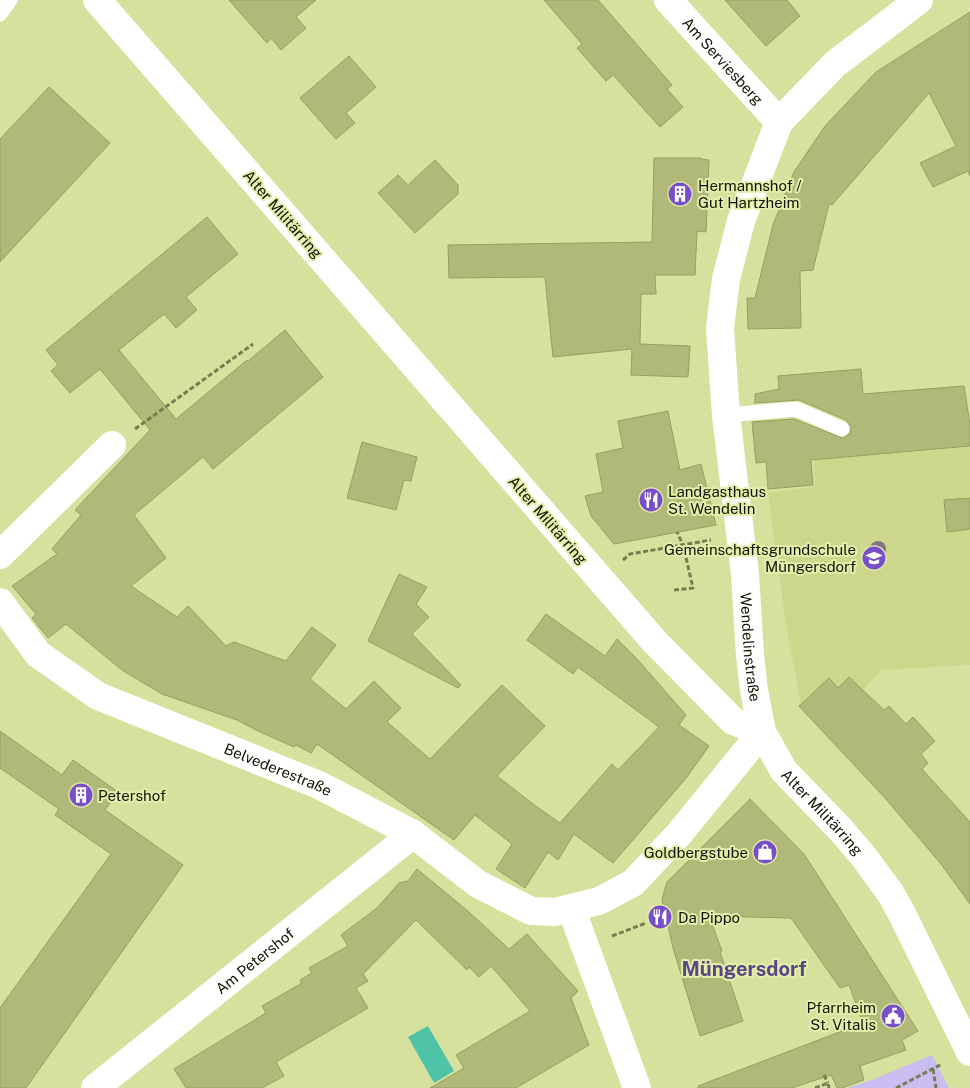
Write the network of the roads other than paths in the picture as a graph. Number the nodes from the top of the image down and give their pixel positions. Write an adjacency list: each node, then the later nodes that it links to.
1 (10, 0): 5 (lane)
2 (97, 0): 12 (street, Alter Militärring)
3 (668, 0): 6 (street, Am Serviesberg)
4 (918, 0): 6 (street, Wendelinstraße)
5 (0, 14)
6 (779, 122): 7 (street, Wendelinstraße)
7 (726, 415): 8 (lane); 12 (street, Wendelinstraße)
8 (842, 429)
9 (112, 446): 10 (street)
10 (0, 555)
11 (4, 617): 13 (street, Belvederestraße)
12 (762, 732): 14 (street); 15 (street, Alter Militärring)
13 (413, 834): 14 (street, Belvederestraße); 17 (street, Am Petershof)
14 (571, 908): 16 (street)
15 (970, 1052)
16 (634, 1081)
17 (95, 1088)

